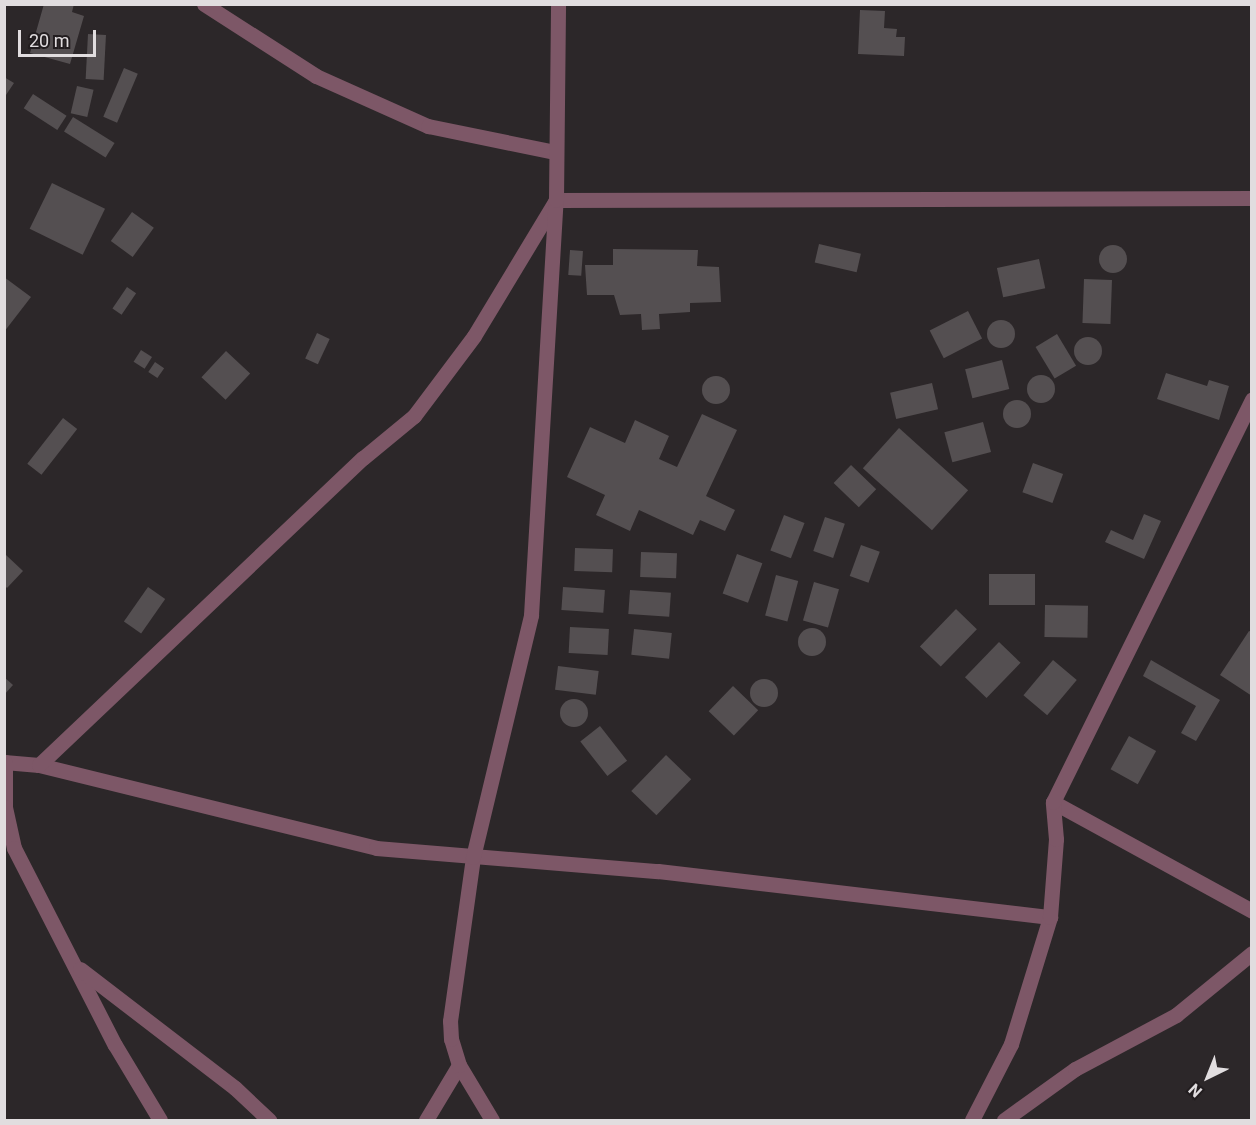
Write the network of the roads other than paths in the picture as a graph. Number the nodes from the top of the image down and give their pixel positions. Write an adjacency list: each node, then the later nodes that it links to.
1 (204, 4): 3 (street)
2 (558, 4): 3 (street)
3 (555, 152): 5 (street)
4 (1251, 198): 5 (street)
5 (556, 200): 8 (street); 10 (street)
6 (1251, 400): 9 (street)
7 (5, 762): 8 (street); 14 (street)
8 (39, 765): 10 (street)
9 (1053, 802): 11 (street); 12 (street)
10 (473, 857): 12 (street); 15 (street)
11 (1251, 911)
12 (1050, 917): 20 (street)
13 (1251, 953): 21 (street)
14 (77, 967): 16 (street); 17 (street)
15 (459, 1065): 18 (street); 19 (street)
16 (160, 1120)
17 (269, 1120)
18 (426, 1120)
19 (492, 1120)
20 (972, 1120)
21 (1004, 1120)

